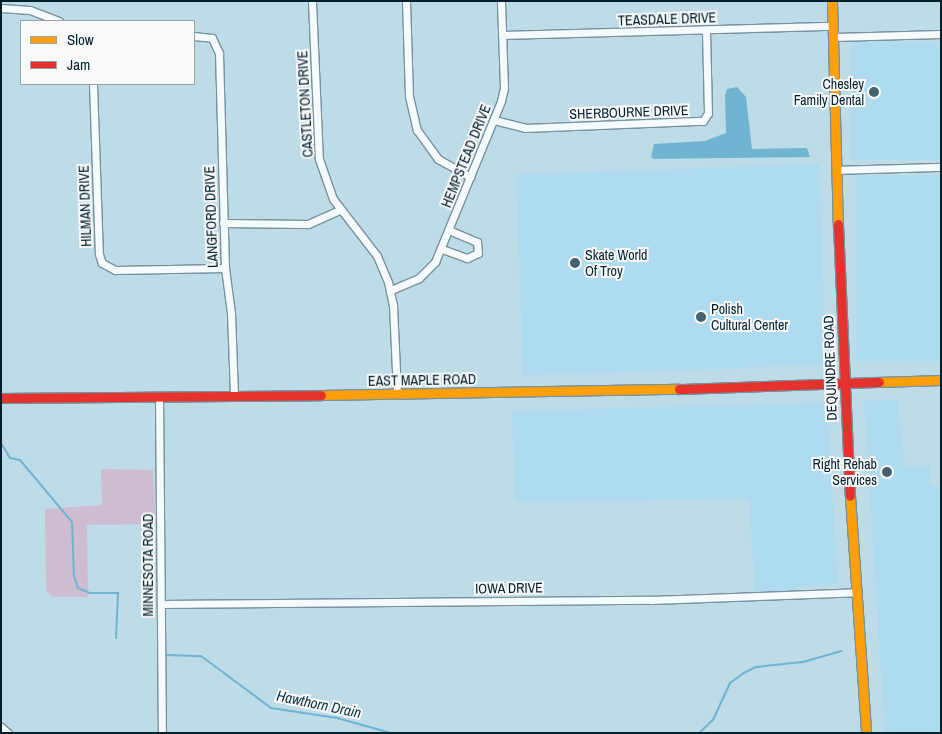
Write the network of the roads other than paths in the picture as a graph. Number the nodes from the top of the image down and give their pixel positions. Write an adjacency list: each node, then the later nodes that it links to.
1 (312, 1): 18 (street, CASTLETON DRIVE)
2 (406, 1): 17 (street)
3 (501, 1): 10 (street, HEMPSTEAD DRIVE)
4 (832, 1): 7 (main road, DEQUINDRE ROAD)
5 (1, 8): 6 (street)
6 (56, 20)
7 (833, 26): 8 (street, TEASDALE DRIVE); 12 (main road, DEQUINDRE ROAD)
8 (706, 30): 10 (street, TEASDALE DRIVE); 14 (street, SHERBOURNE DRIVE)
9 (941, 34): 12 (street)
10 (502, 35): 14 (street, HEMPSTEAD DRIVE)
11 (195, 36): 19 (street, LANGFORD DRIVE)
12 (834, 38): 16 (main road, DEQUINDRE ROAD)
13 (93, 85): 22 (street, HILMAN DRIVE)
14 (494, 120): 17 (street, HEMPSTEAD DRIVE)
15 (941, 167): 16 (street)
16 (837, 170): 25 (main road, DEQUINDRE ROAD)
17 (470, 177): 20 (street, HEMPSTEAD DRIVE)
18 (340, 210): 19 (street); 23 (street, CASTLETON DRIVE)
19 (223, 223): 22 (street, LANGFORD DRIVE)
20 (450, 230): 21 (street, HEMPSTEAD DRIVE); 21 (street)
21 (442, 249): 23 (street, HEMPSTEAD DRIVE)
22 (225, 268): 28 (street, LANGFORD DRIVE)
23 (391, 290): 26 (street, CASTLETON DRIVE)
24 (941, 380): 25 (main road, EAST MAPLE ROAD)
25 (843, 384): 26 (main road, EAST MAPLE ROAD); 30 (main road, DEQUINDRE ROAD)
26 (397, 394): 28 (main road, EAST MAPLE ROAD)
27 (159, 396): 28 (main road, EAST MAPLE ROAD); 29 (main road, EAST MAPLE ROAD); 31 (street, MINNESOTA ROAD)
28 (234, 396)
29 (1, 398)
30 (857, 592): 31 (street, IOWA DRIVE); 35 (main road, DEQUINDRE ROAD)
31 (160, 604): 34 (street, MINNESOTA ROAD)
32 (1, 727): 33 (street)
33 (8, 733)
34 (162, 733)
35 (866, 733)

